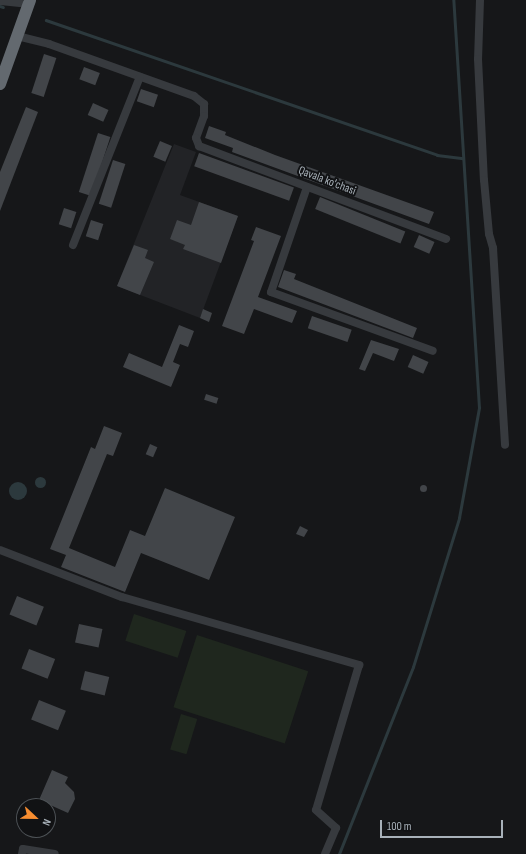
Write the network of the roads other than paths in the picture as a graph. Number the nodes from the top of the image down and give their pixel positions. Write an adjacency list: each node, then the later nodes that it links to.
1 (480, 0): 12 (street)
2 (0, 1): 3 (street)
3 (24, 1): 4 (highway); 5 (highway)
4 (17, 36): 6 (street); 7 (highway)
5 (0, 60)
6 (140, 77): 8 (street, Qavala ko'chasi); 10 (street)
7 (0, 84)
8 (307, 187): 9 (street, Qavala ko'chasi); 11 (street)
9 (446, 239)
10 (73, 245)
11 (433, 351)
12 (505, 445)
13 (0, 550): 16 (street)
14 (22, 854): 15 (street)
15 (56, 854)
16 (325, 854)

